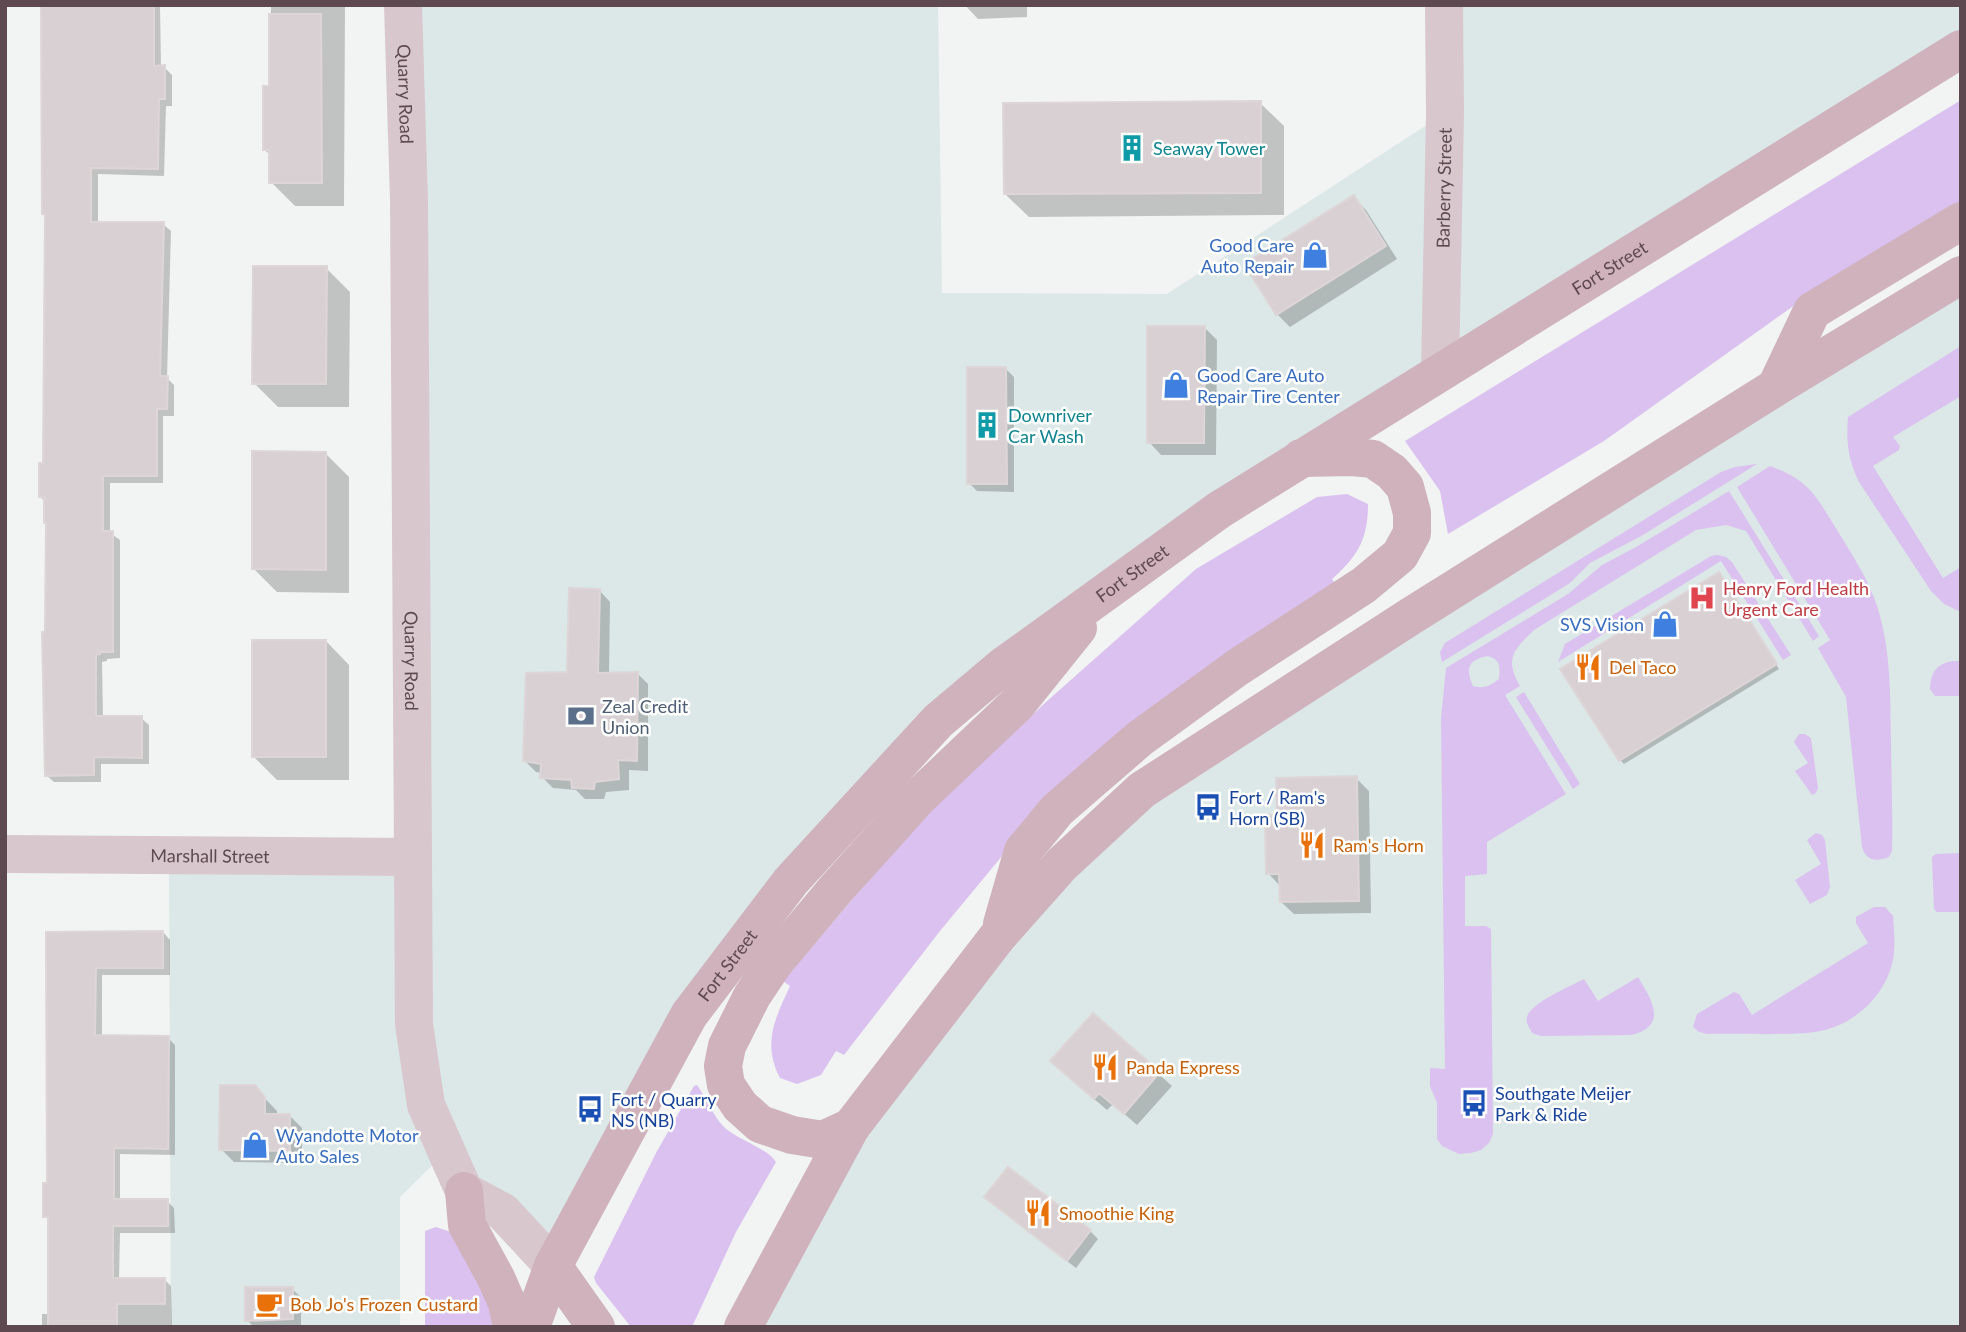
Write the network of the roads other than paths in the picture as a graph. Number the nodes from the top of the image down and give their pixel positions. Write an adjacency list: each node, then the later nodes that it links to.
1 (403, 5): 11 (street, Quarry Road)
2 (1444, 5): 6 (street, Barberry Street)
3 (1961, 49): 6 (main road, Fort Street)
4 (1961, 221): 7 (main road)
5 (1961, 275): 7 (main road)
6 (1440, 372): 8 (main road, Fort Street)
7 (1776, 387): 12 (main road)
8 (1301, 458): 9 (main road, Fort Street); 12 (main road)
9 (1112, 587): 13 (main road); 15 (main road, Fort Street)
10 (5, 854): 11 (street, Marshall Street)
11 (413, 857): 14 (street, Quarry Road)
12 (998, 936): 13 (main road)
13 (851, 1127): 19 (main road)
14 (464, 1191): 15 (street); 16 (main road)
15 (553, 1266): 17 (main road, Fort Street); 18 (main road)
16 (512, 1327)
17 (531, 1327)
18 (596, 1327)
19 (743, 1327)

